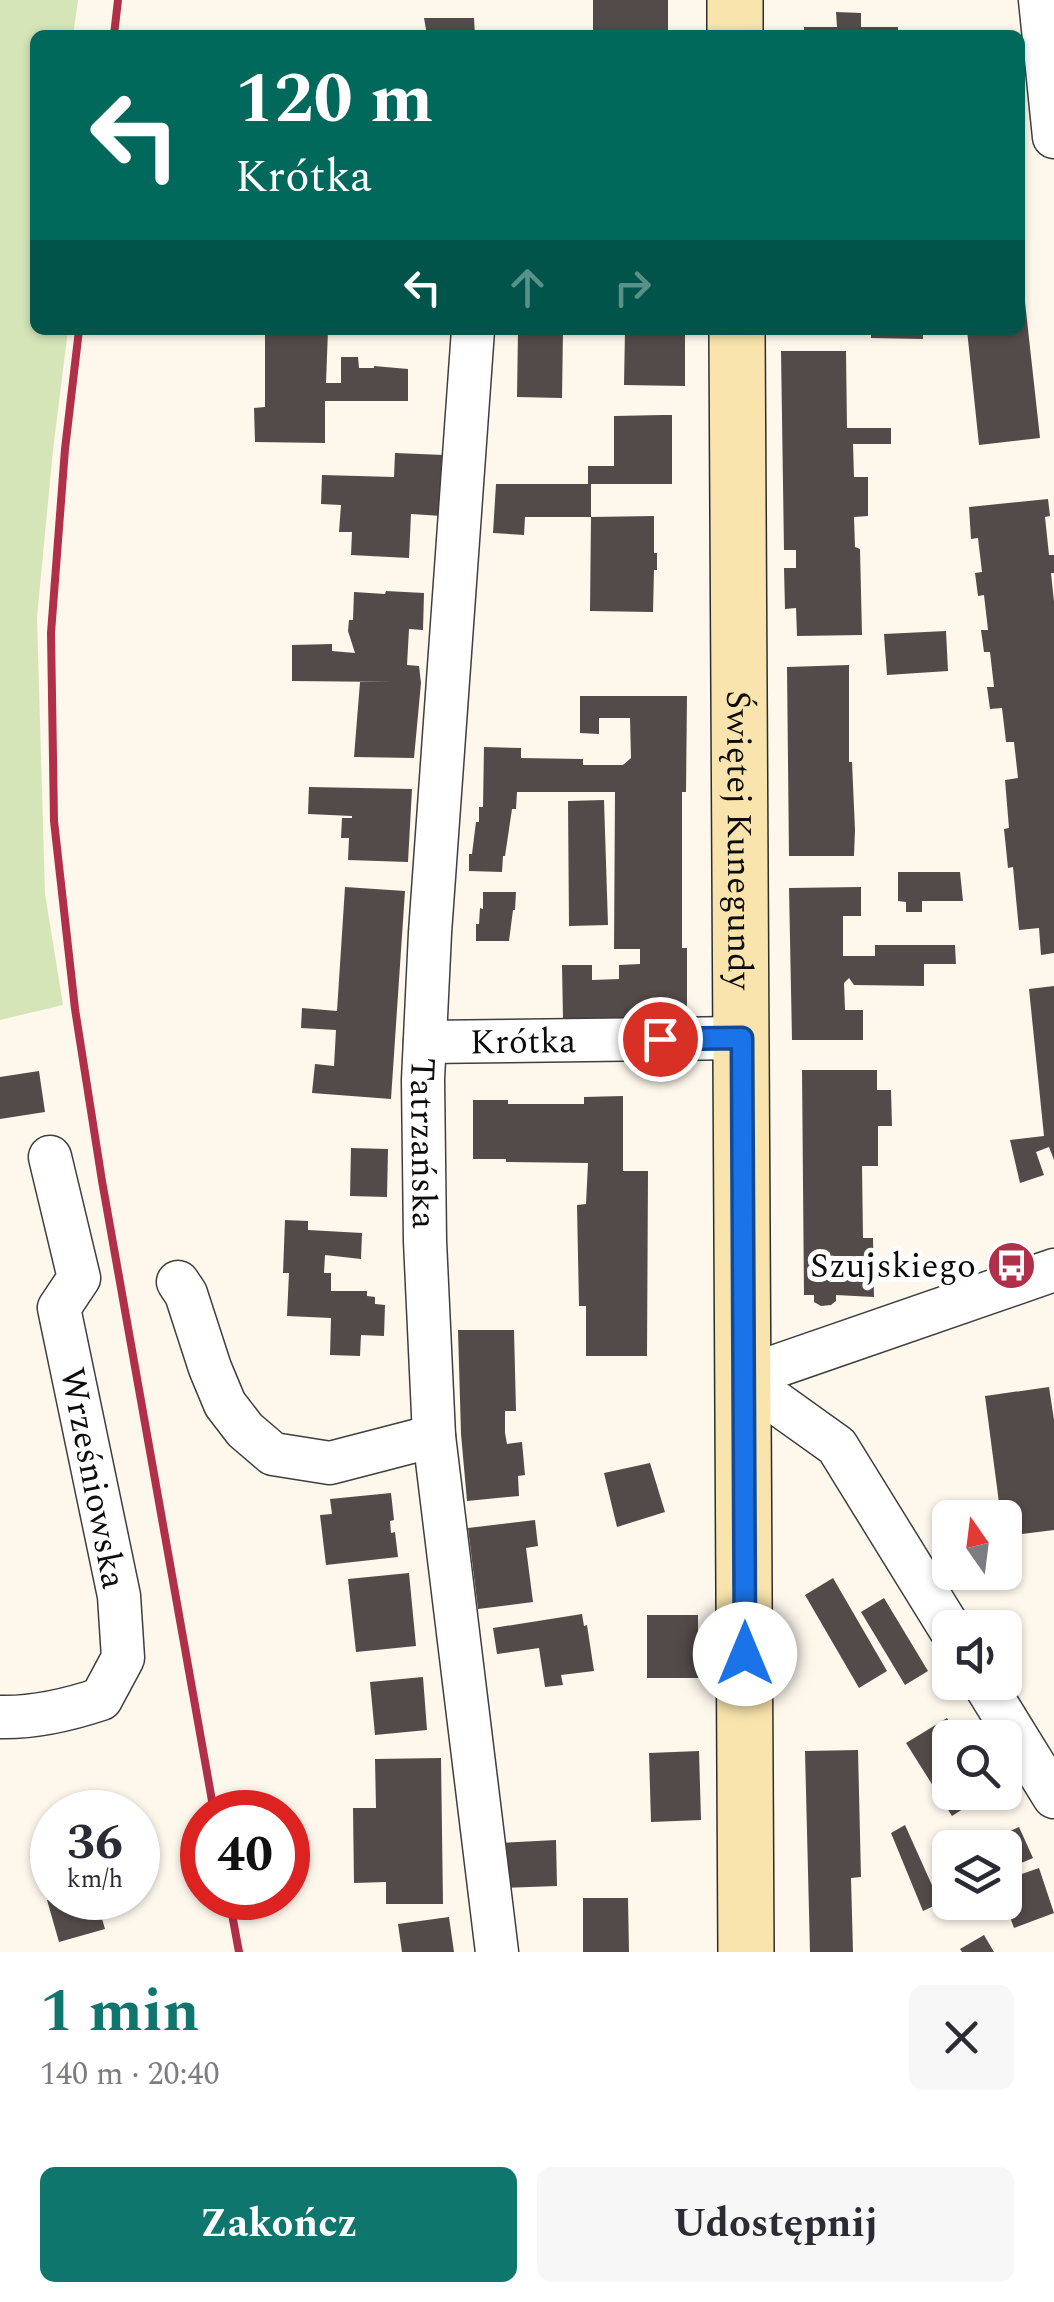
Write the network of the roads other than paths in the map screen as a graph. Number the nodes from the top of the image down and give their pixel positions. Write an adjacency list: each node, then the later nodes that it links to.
1 (735, 0): 3 (street)
2 (1040, 0): 4 (street)
3 (735, 30)
4 (1054, 137)
5 (472, 335): 8 (street, Tatrzańska)
6 (737, 335): 7 (street, Świętej Kunegundy)
7 (742, 1038): 8 (street, Krótka); 12 (street, Świętej Kunegundy)
8 (425, 1042): 13 (street, Tatrzańska)
9 (50, 1158): 16 (street, Wrześniowska)
10 (1054, 1270): 12 (street)
11 (178, 1282): 13 (street)
12 (742, 1378): 14 (street); 19 (street, Świętej Kunegundy)
13 (434, 1436): 18 (street, Tatrzańska)
14 (938, 1610)
15 (994, 1700): 17 (street)
16 (0, 1717)
17 (1054, 1797)
18 (497, 1952)
19 (746, 1952)

